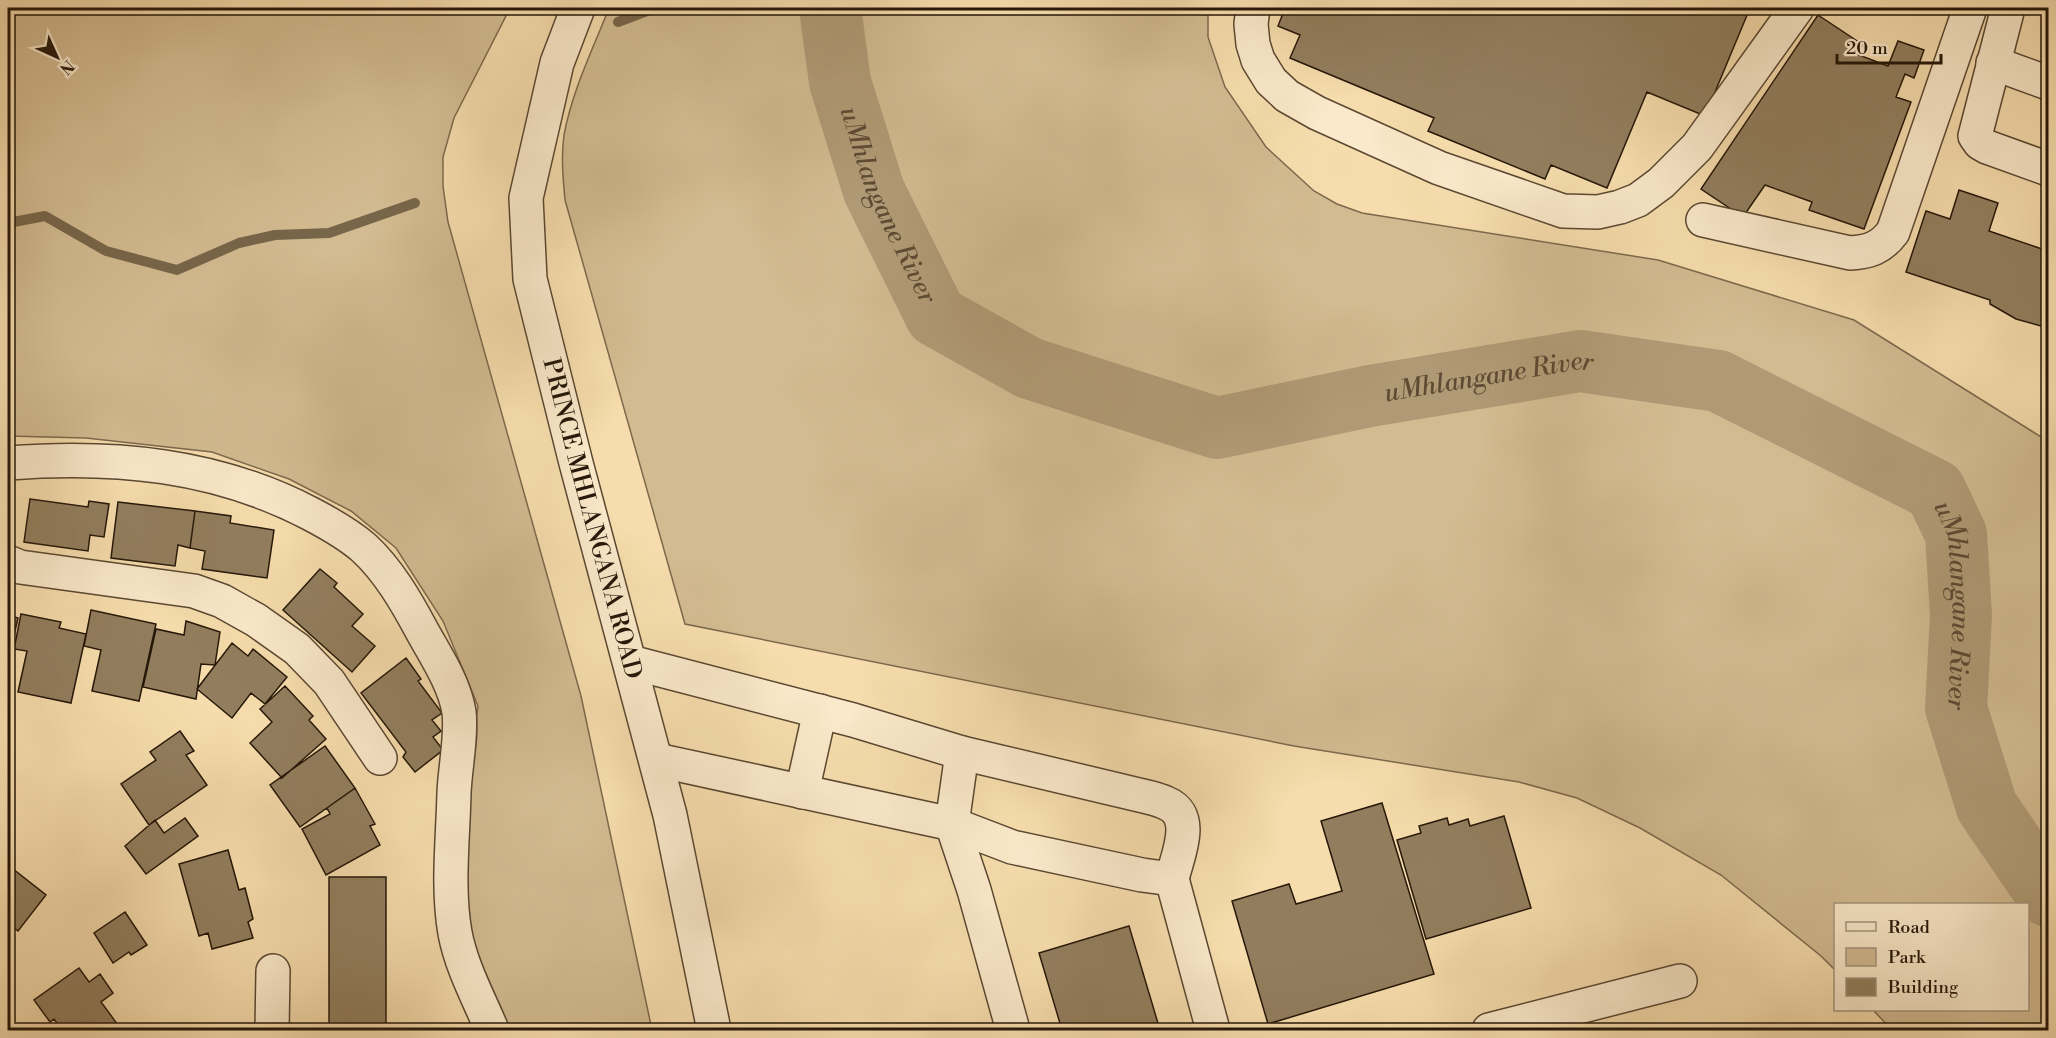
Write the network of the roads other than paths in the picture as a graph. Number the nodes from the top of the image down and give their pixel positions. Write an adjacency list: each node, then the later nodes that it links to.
1 (578, 8): 12 (street, PRINCE MHLANGANA ROAD)
2 (1253, 8): 3 (street)
3 (1797, 8)
4 (1970, 8): 9 (street)
5 (2008, 8): 6 (street)
6 (1993, 63): 7 (street); 8 (street)
7 (2049, 83)
8 (2049, 170)
9 (1703, 220)
10 (8, 463): 23 (street)
11 (8, 562): 15 (street)
12 (630, 662): 13 (street); 16 (street, PRINCE MHLANGANA ROAD)
13 (820, 711): 14 (street); 17 (street)
14 (962, 753): 18 (street); 19 (street)
15 (380, 758)
16 (657, 760): 17 (street); 24 (street, PRINCE MHLANGANA ROAD)
17 (802, 792): 18 (street)
18 (952, 824): 19 (street); 25 (street)
19 (1172, 879): 26 (street)
20 (273, 970): 22 (street)
21 (1680, 981): 27 (street)
22 (272, 1030)
23 (492, 1030)
24 (714, 1030)
25 (1013, 1030)
26 (1213, 1030)
27 (1489, 1030)

